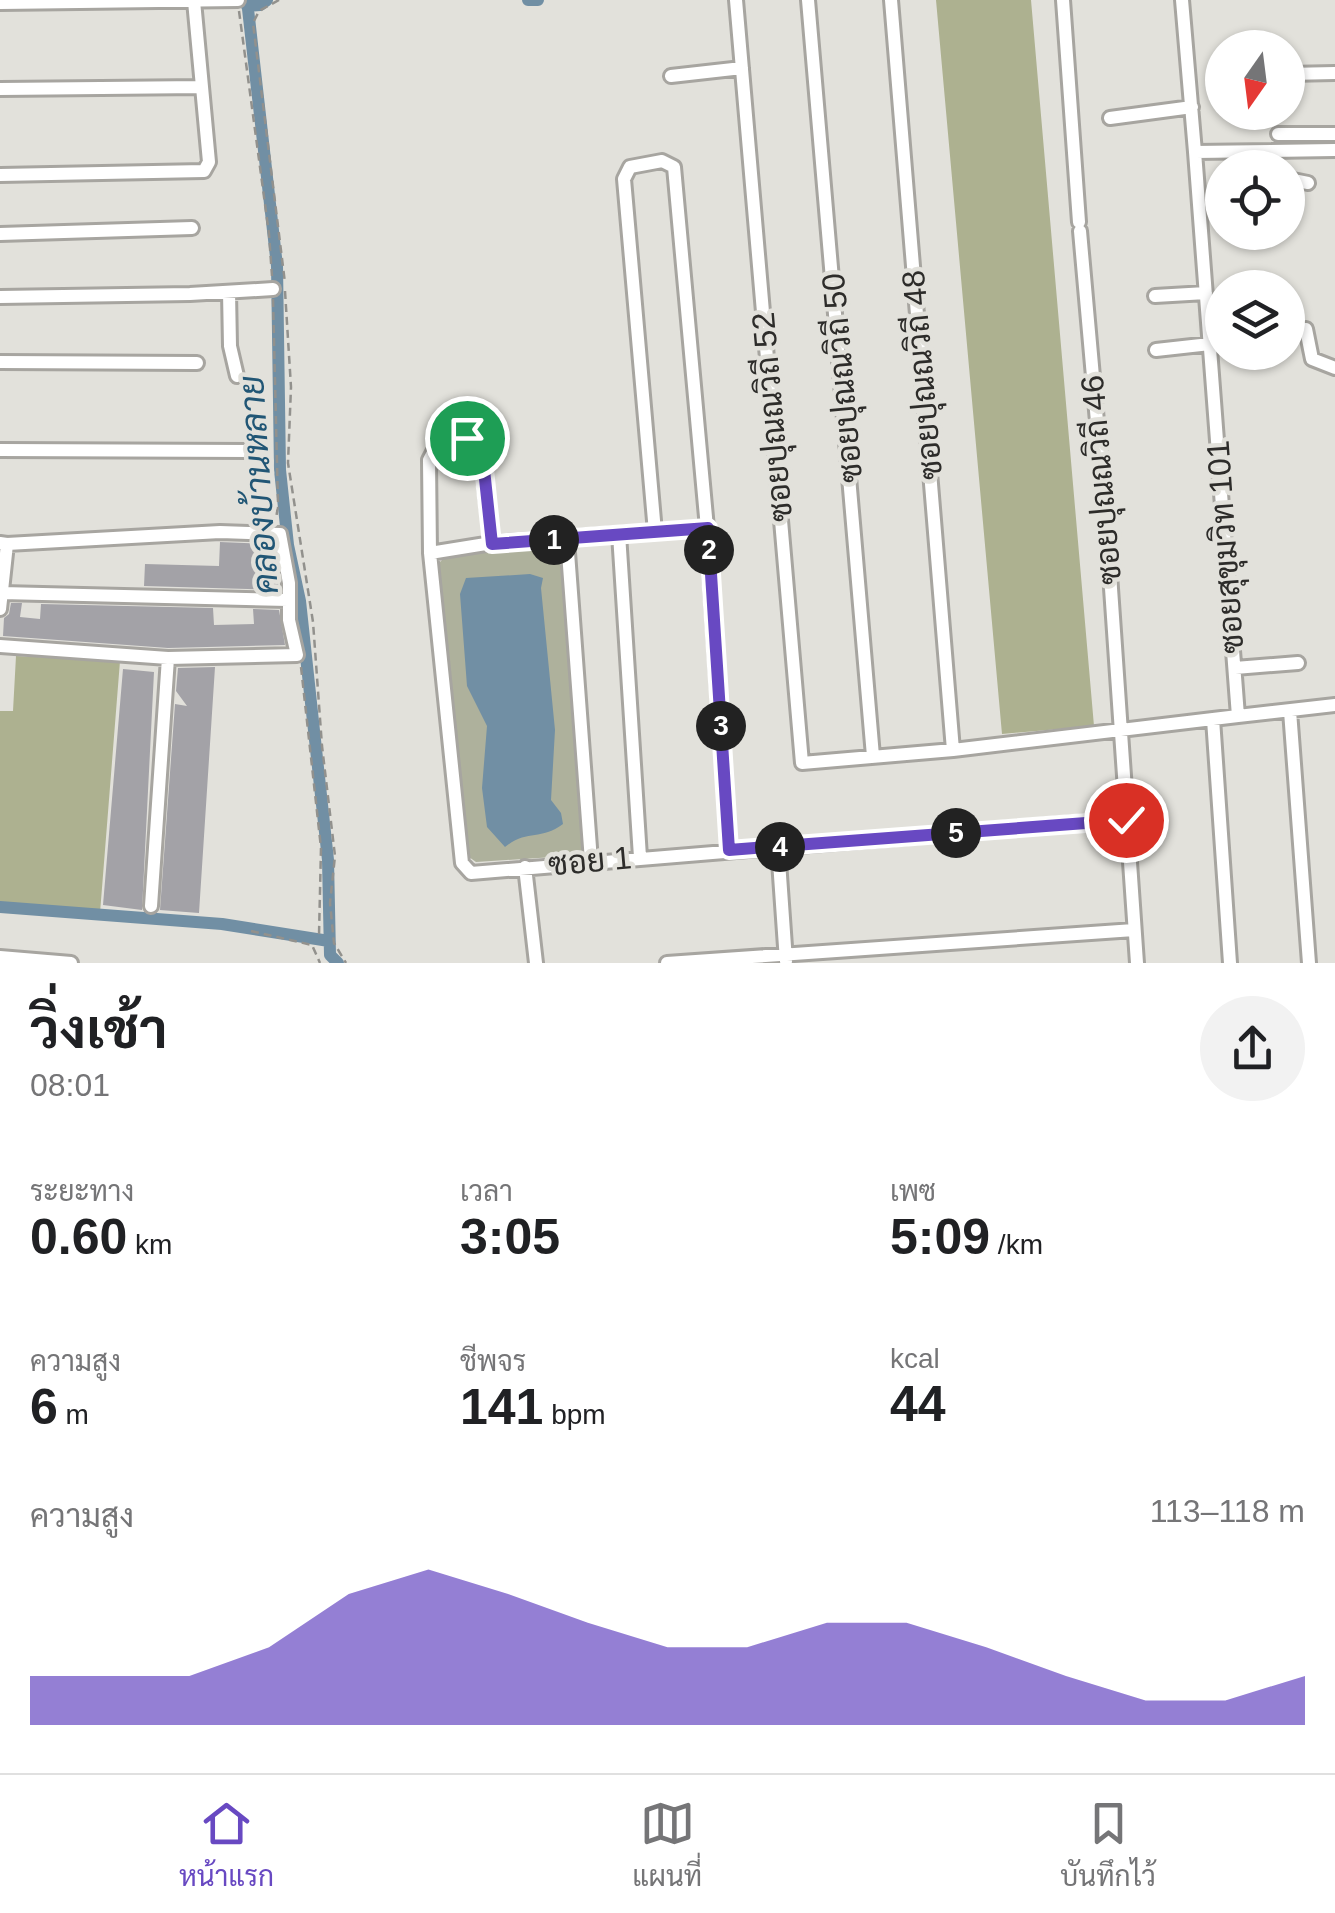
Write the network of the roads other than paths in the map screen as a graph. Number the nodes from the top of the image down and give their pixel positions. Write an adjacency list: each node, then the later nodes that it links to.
1 (194, 0): 2 (street); 8 (street); 13 (street)
2 (238, 0)
3 (736, 0): 9 (street, ซอยปุณณวิถี 52)
4 (808, 0): 64 (street, ซอยปุณณวิถี 50)
5 (891, 0): 63 (street, ซอยปุณณวิถี 48)
6 (1063, 0): 62 (street, ซอยปุณณวิถี 46)
7 (1182, 0): 15 (street, ซอยสุขุมวิท 101)
8 (0, 3)
9 (742, 68): 12 (street); 64 (street, ซอยปุณณวิถี 52)
10 (1335, 73): 11 (street)
11 (1305, 74)
12 (671, 76)
13 (202, 87): 14 (street); 23 (street)
14 (0, 88)
15 (1192, 107): 16 (street); 21 (street, ซอยสุขุมวิท 101)
16 (1110, 118)
17 (1278, 134): 18 (street)
18 (1335, 134)
19 (1335, 150): 20 (street)
20 (1305, 151)
21 (1195, 152): 22 (street); 28 (street, ซอยสุขุมวิท 101)
22 (1205, 152)
23 (0, 175)
24 (1305, 182): 25 (street)
25 (1308, 183)
26 (192, 228): 27 (street)
27 (0, 234)
28 (1205, 279)
29 (273, 289): 30 (street)
30 (228, 292): 33 (street); 41 (street)
31 (1205, 292): 32 (street)
32 (1154, 296)
33 (0, 297)
34 (1306, 329): 39 (street)
35 (1205, 345): 36 (street)
36 (1156, 350)
37 (0, 362): 38 (street)
38 (197, 362)
39 (1335, 368)
40 (1212, 370): 57 (street, ซอยสุขุมวิท 101)
41 (237, 376)
42 (0, 450): 43 (street)
43 (252, 451)
44 (708, 528): 45 (street); 45 (street); 67 (street)
45 (655, 532): 46 (street)
46 (619, 534): 47 (street); 68 (street)
47 (567, 539): 49 (street); 69 (street)
48 (4, 544): 51 (street); 52 (street)
49 (492, 544): 50 (street); 50 (street, ซอย 1)
50 (430, 553): 70 (street, ซอย 1)
51 (2, 593): 52 (street); 53 (street)
52 (288, 600): 55 (street)
53 (0, 608)
54 (2, 647): 55 (street)
55 (168, 658): 71 (street)
56 (1298, 664): 57 (street)
57 (1234, 668): 60 (street, ซอยสุขุมวิท 101)
58 (1335, 705): 59 (street)
59 (1290, 710): 60 (street); 81 (street)
60 (1238, 716): 61 (street)
61 (1213, 719): 62 (street); 80 (street)
62 (1119, 729): 63 (street); 65 (street, ซอยปุณณวิถี 46)
63 (953, 750): 64 (street)
64 (873, 756)
65 (1126, 820): 66 (street, ซอย 1); 72 (street, ซอยปุณณวิถี 46)
66 (778, 847): 67 (street, ซอย 1); 74 (street)
67 (729, 850): 68 (street, ซอย 1)
68 (640, 858): 69 (street, ซอย 1)
69 (590, 862): 70 (street, ซอย 1)
70 (525, 866): 77 (street)
71 (151, 906)
72 (1134, 930): 74 (street); 79 (street, ซอยปุณณวิถี 46)
73 (0, 957): 75 (street)
74 (786, 959): 78 (street)
75 (21, 961): 76 (street)
76 (71, 963)
77 (536, 963)
78 (667, 963)
79 (1137, 963)
80 (1230, 963)
81 (1309, 963)

